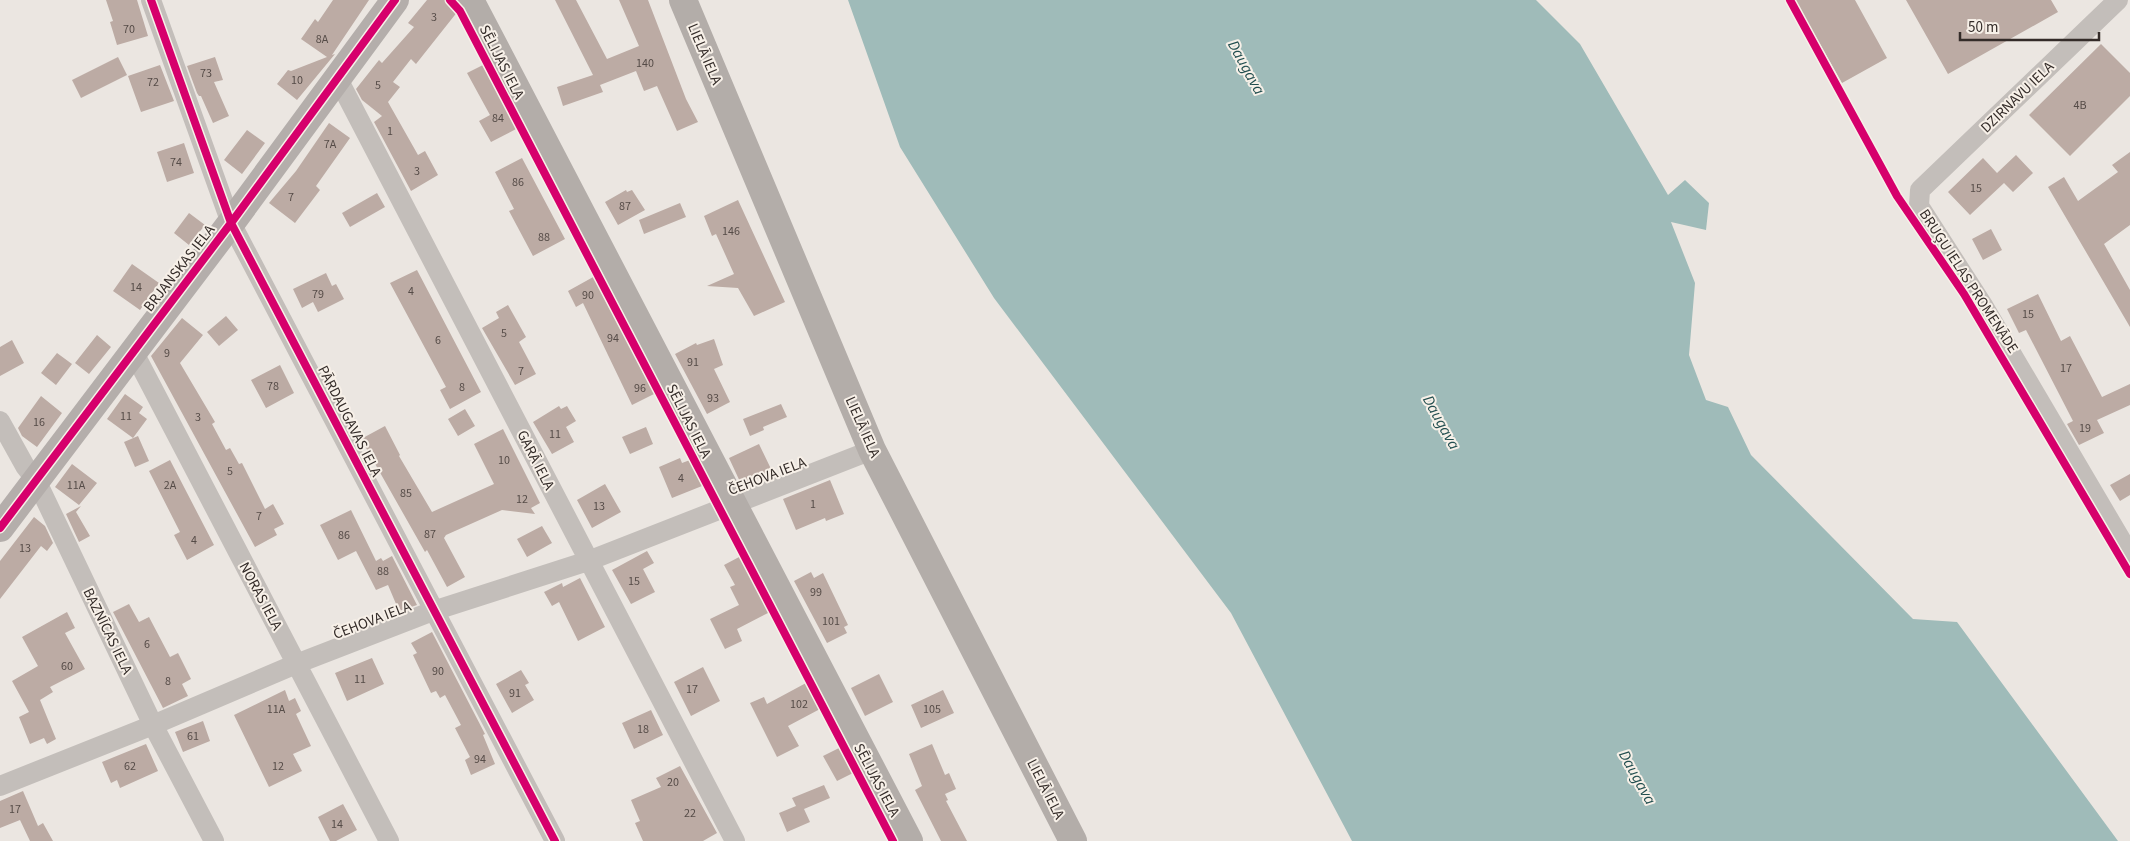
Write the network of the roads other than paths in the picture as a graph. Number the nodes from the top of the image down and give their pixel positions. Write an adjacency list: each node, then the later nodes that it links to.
1 (151, 0): 7 (street, PĀRDAUGAVAS IELA)
2 (395, 0): 6 (main road, BRJANSKAS IELA)
3 (470, 0): 12 (main road, SĒLIJAS IELA)
4 (682, 0): 10 (main road, LIELĀ IELA)
5 (2118, 0): 14 (street, DZIRNAVU IELA)
6 (338, 79): 7 (main road, BRJANSKAS IELA); 15 (street, GARĀ IELA)
7 (231, 223): 8 (main road, BRJANSKAS IELA); 16 (street, PĀRDAUGAVAS IELA)
8 (133, 351): 11 (main road, BRJANSKAS IELA); 17 (street, NORAS IELA)
9 (0, 422): 11 (street, BAZNĪCAS IELA)
10 (872, 450): 12 (street, ČEHOVA IELA); 25 (main road, LIELĀ IELA)
11 (36, 480): 13 (main road, BRJANSKAS IELA); 18 (street, BAZNĪCAS IELA)
12 (732, 504): 15 (street, ČEHOVA IELA); 24 (main road, SĒLIJAS IELA)
13 (0, 528)
14 (2130, 555)
15 (588, 561): 16 (street, ČEHOVA IELA); 23 (street, GARĀ IELA)
16 (433, 611): 17 (street, ČEHOVA IELA); 22 (street, PĀRDAUGAVAS IELA)
17 (296, 664): 18 (street, ČEHOVA IELA); 21 (street, NORAS IELA)
18 (153, 725): 19 (street, ČEHOVA IELA); 20 (street, BAZNĪCAS IELA)
19 (0, 786)
20 (214, 841)
21 (388, 841)
22 (555, 841)
23 (735, 841)
24 (909, 841)
25 (1073, 841)

